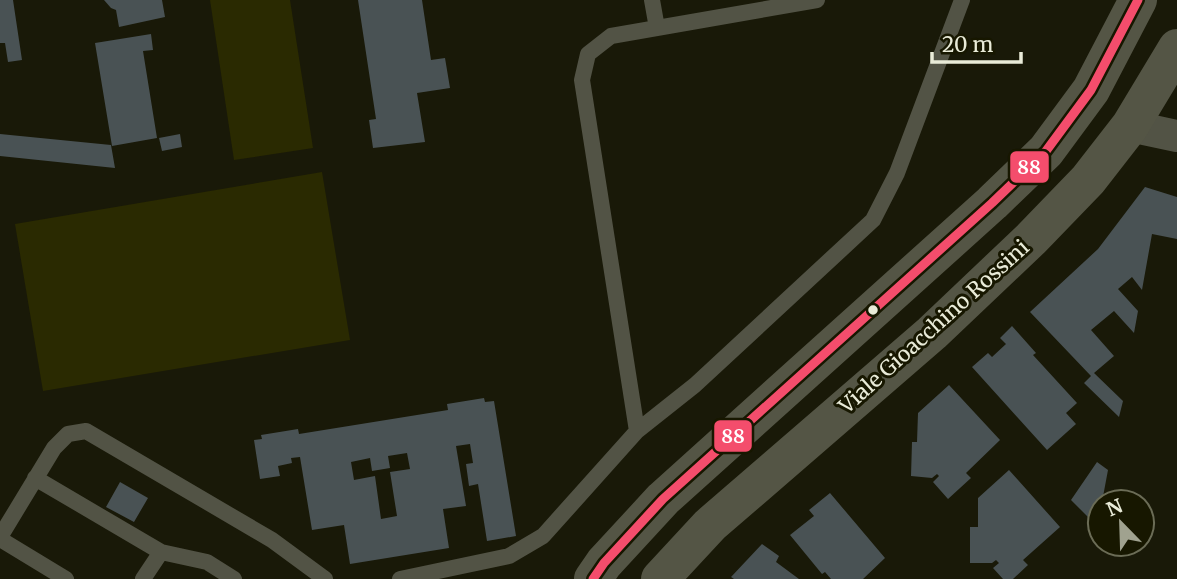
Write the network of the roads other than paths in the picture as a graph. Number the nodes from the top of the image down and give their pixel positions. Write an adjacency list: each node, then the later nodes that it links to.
1 (652, 0): 5 (lane)
2 (817, 0): 5 (lane)
3 (962, 0): 9 (lane)
4 (1138, 0): 18 (main road)
5 (657, 28): 9 (lane)
6 (1177, 48): 7 (main road, Viale Gioacchino Rossini)
7 (1130, 126): 8 (street); 19 (main road, Viale Gioacchino Rossini)
8 (1177, 136)
9 (638, 431): 17 (lane)
10 (35, 478): 11 (lane); 12 (lane); 16 (lane)
11 (0, 538): 13 (lane)
12 (161, 552): 14 (lane); 15 (lane)
13 (66, 579)
14 (143, 579)
15 (234, 579)
16 (325, 579)
17 (400, 579)
18 (593, 579)
19 (660, 579)

